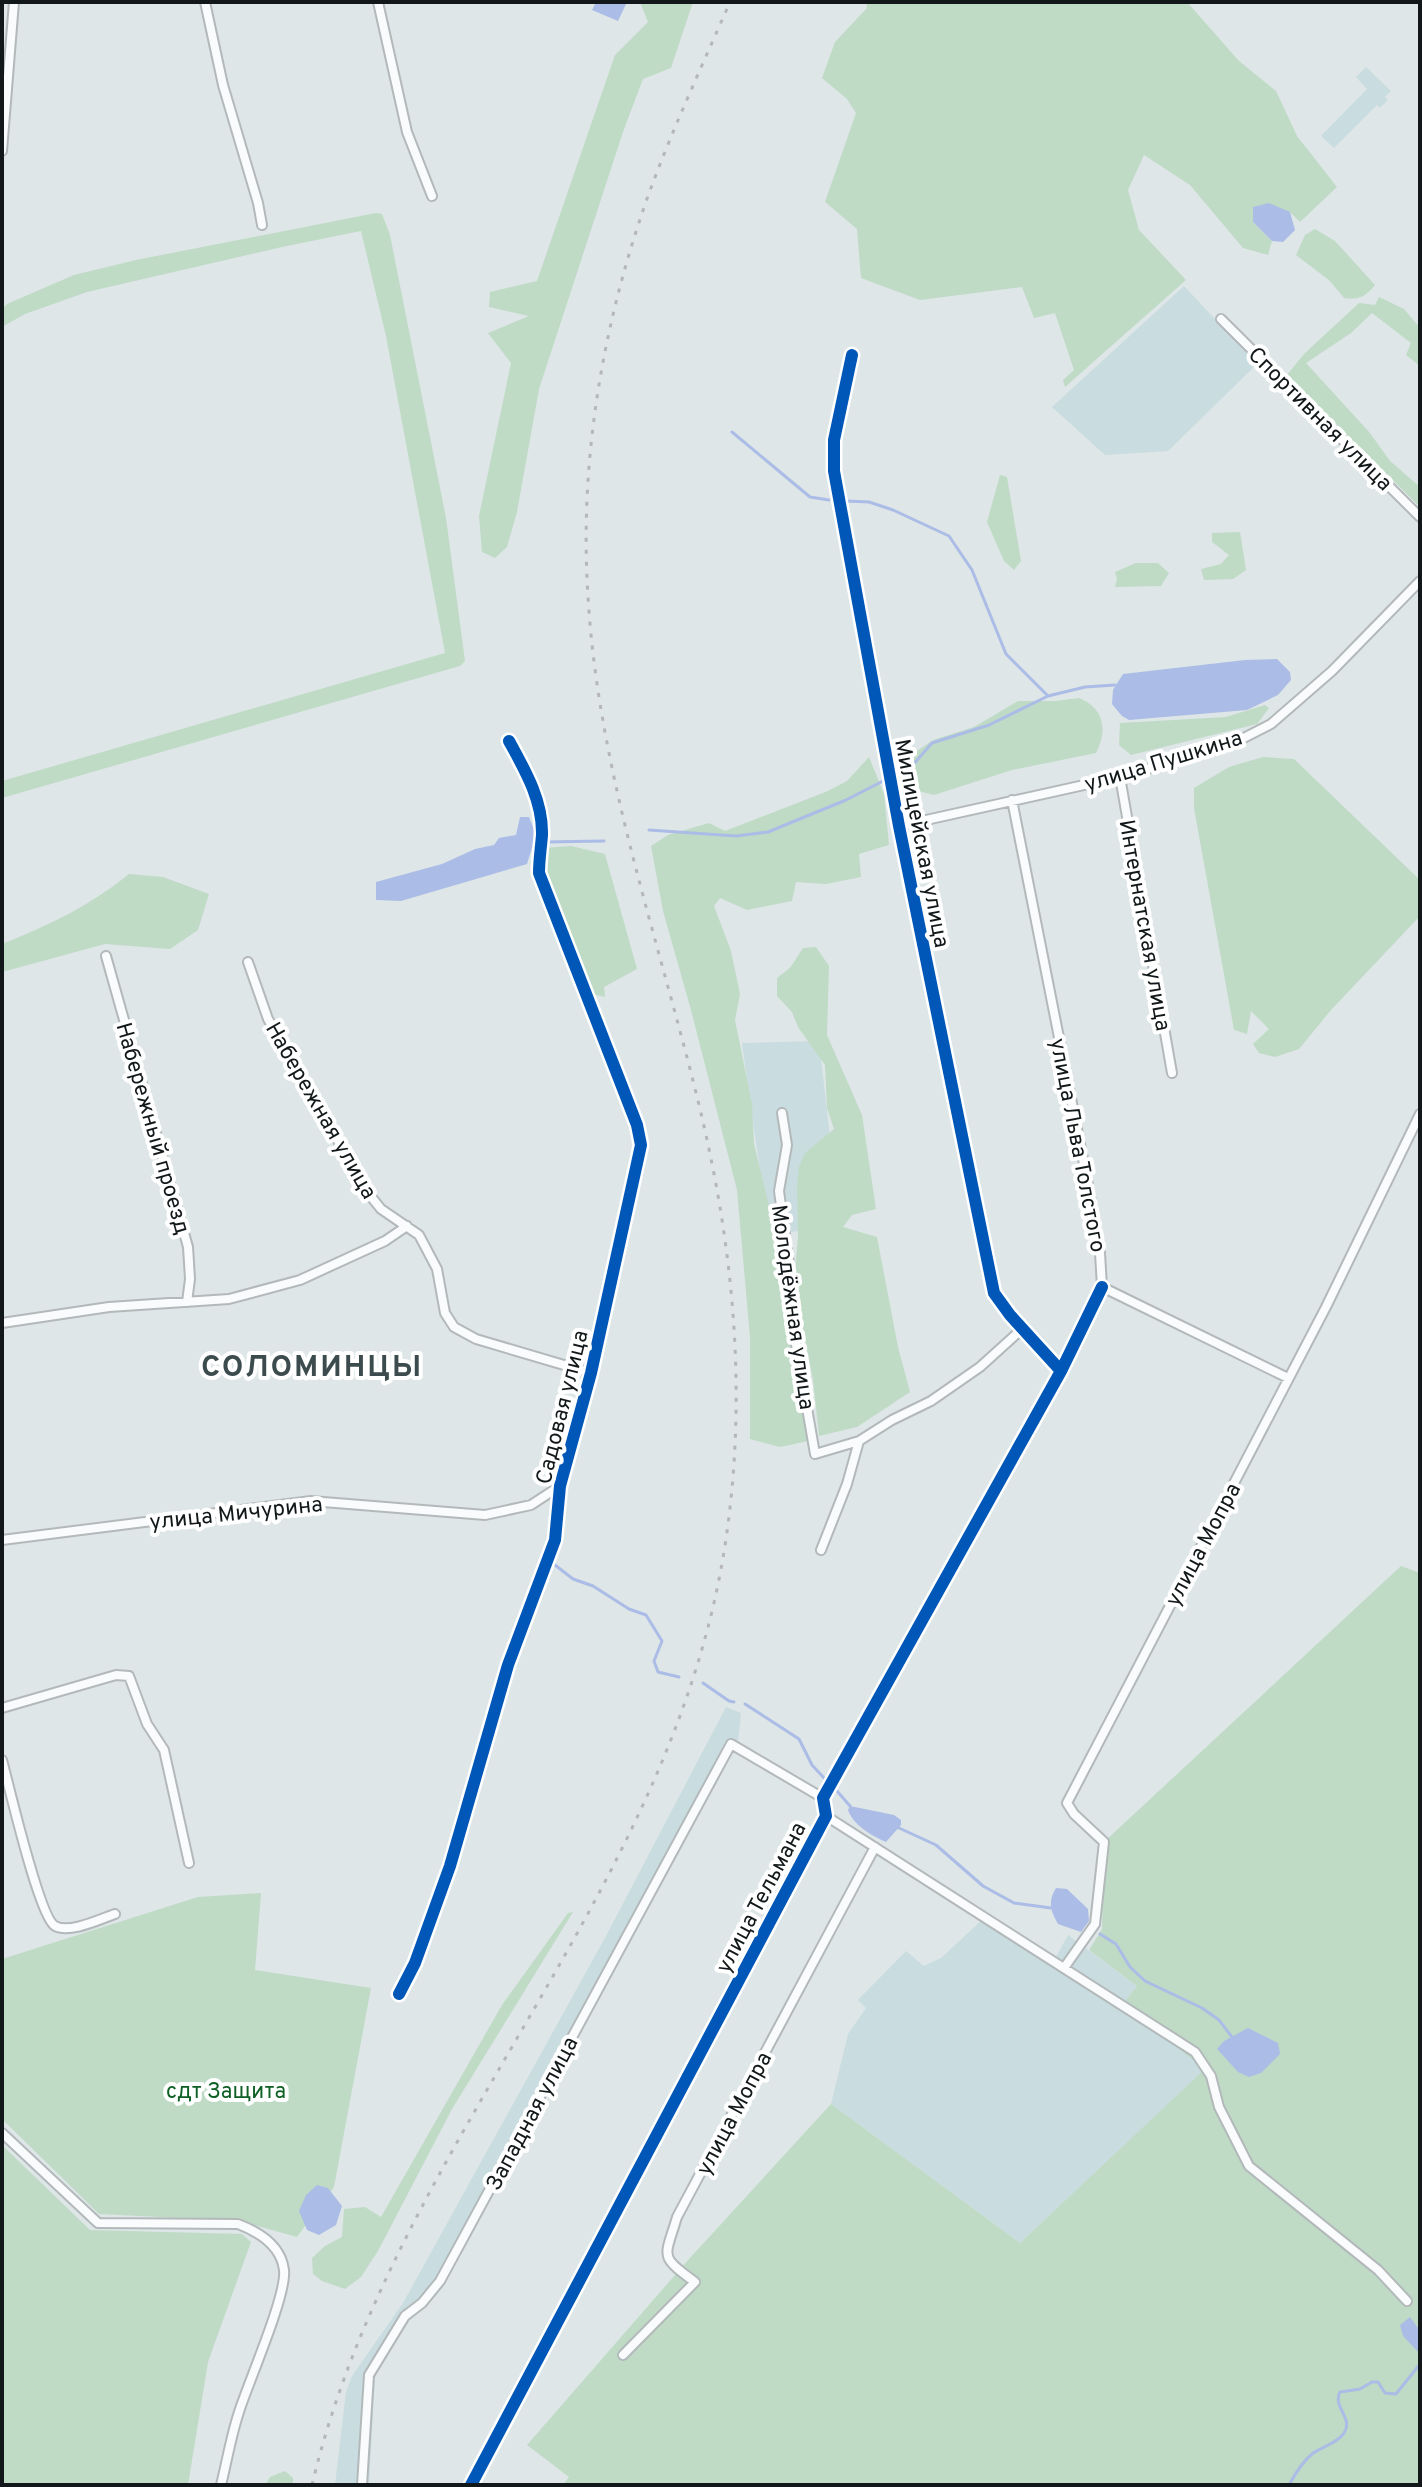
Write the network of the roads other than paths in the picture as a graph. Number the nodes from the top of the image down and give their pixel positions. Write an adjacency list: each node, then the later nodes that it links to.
1 (14, 2): 4 (street)
2 (205, 2): 7 (street)
3 (378, 2): 6 (street)
4 (4, 93): 5 (street)
5 (2, 151)
6 (432, 196)
7 (262, 225)
8 (1221, 319): 10 (street, Спортивная улица)
9 (852, 355): 15 (street, Милицейская улица)
10 (1420, 517)
11 (1420, 581): 13 (street, улица Пушкина)
12 (509, 741): 27 (street, Садовая улица)
13 (1120, 777): 14 (street, улица Пушкина); 18 (street, Интернатская улица)
14 (1012, 800): 15 (street, улица Пушкина); 22 (street, улица Льва Толстого)
15 (899, 826): 25 (street, Милицейская улица)
16 (106, 956): 23 (street, Набережный проезд)
17 (248, 962): 21 (street, Набережная улица)
18 (1172, 1073)
19 (782, 1113): 29 (street, Молодёжная улица)
20 (1420, 1114): 28 (street, улица Мопра)
21 (407, 1226): 23 (street); 27 (street, Набережная улица)
22 (1102, 1287): 26 (street); 28 (street)
23 (187, 1302): 24 (street)
24 (2, 1323)
25 (1022, 1329): 26 (street, Милицейская улица); 29 (street)
26 (1061, 1371): 35 (street)
27 (591, 1373): 30 (street, Садовая улица)
28 (1288, 1378): 40 (street, улица Мопра)
29 (859, 1441): 32 (street)
30 (560, 1486): 31 (street, улица Мичурина); 41 (street, Садовая улица)
31 (2, 1540)
32 (821, 1550)
33 (2, 1708): 38 (street)
34 (2, 1760): 39 (street)
35 (823, 1798): 36 (street, улица Тельмана); 46 (street, Западная улица)
36 (826, 1816): 37 (street); 47 (street, улица Тельмана)
37 (875, 1847): 40 (street); 44 (street, улица Мопра)
38 (189, 1863)
39 (115, 1914)
40 (1064, 1968): 43 (street)
41 (399, 1994)
42 (2, 2133): 45 (street)
43 (1407, 2301)
44 (623, 2355)
45 (221, 2485)
46 (362, 2485)
47 (471, 2485)

